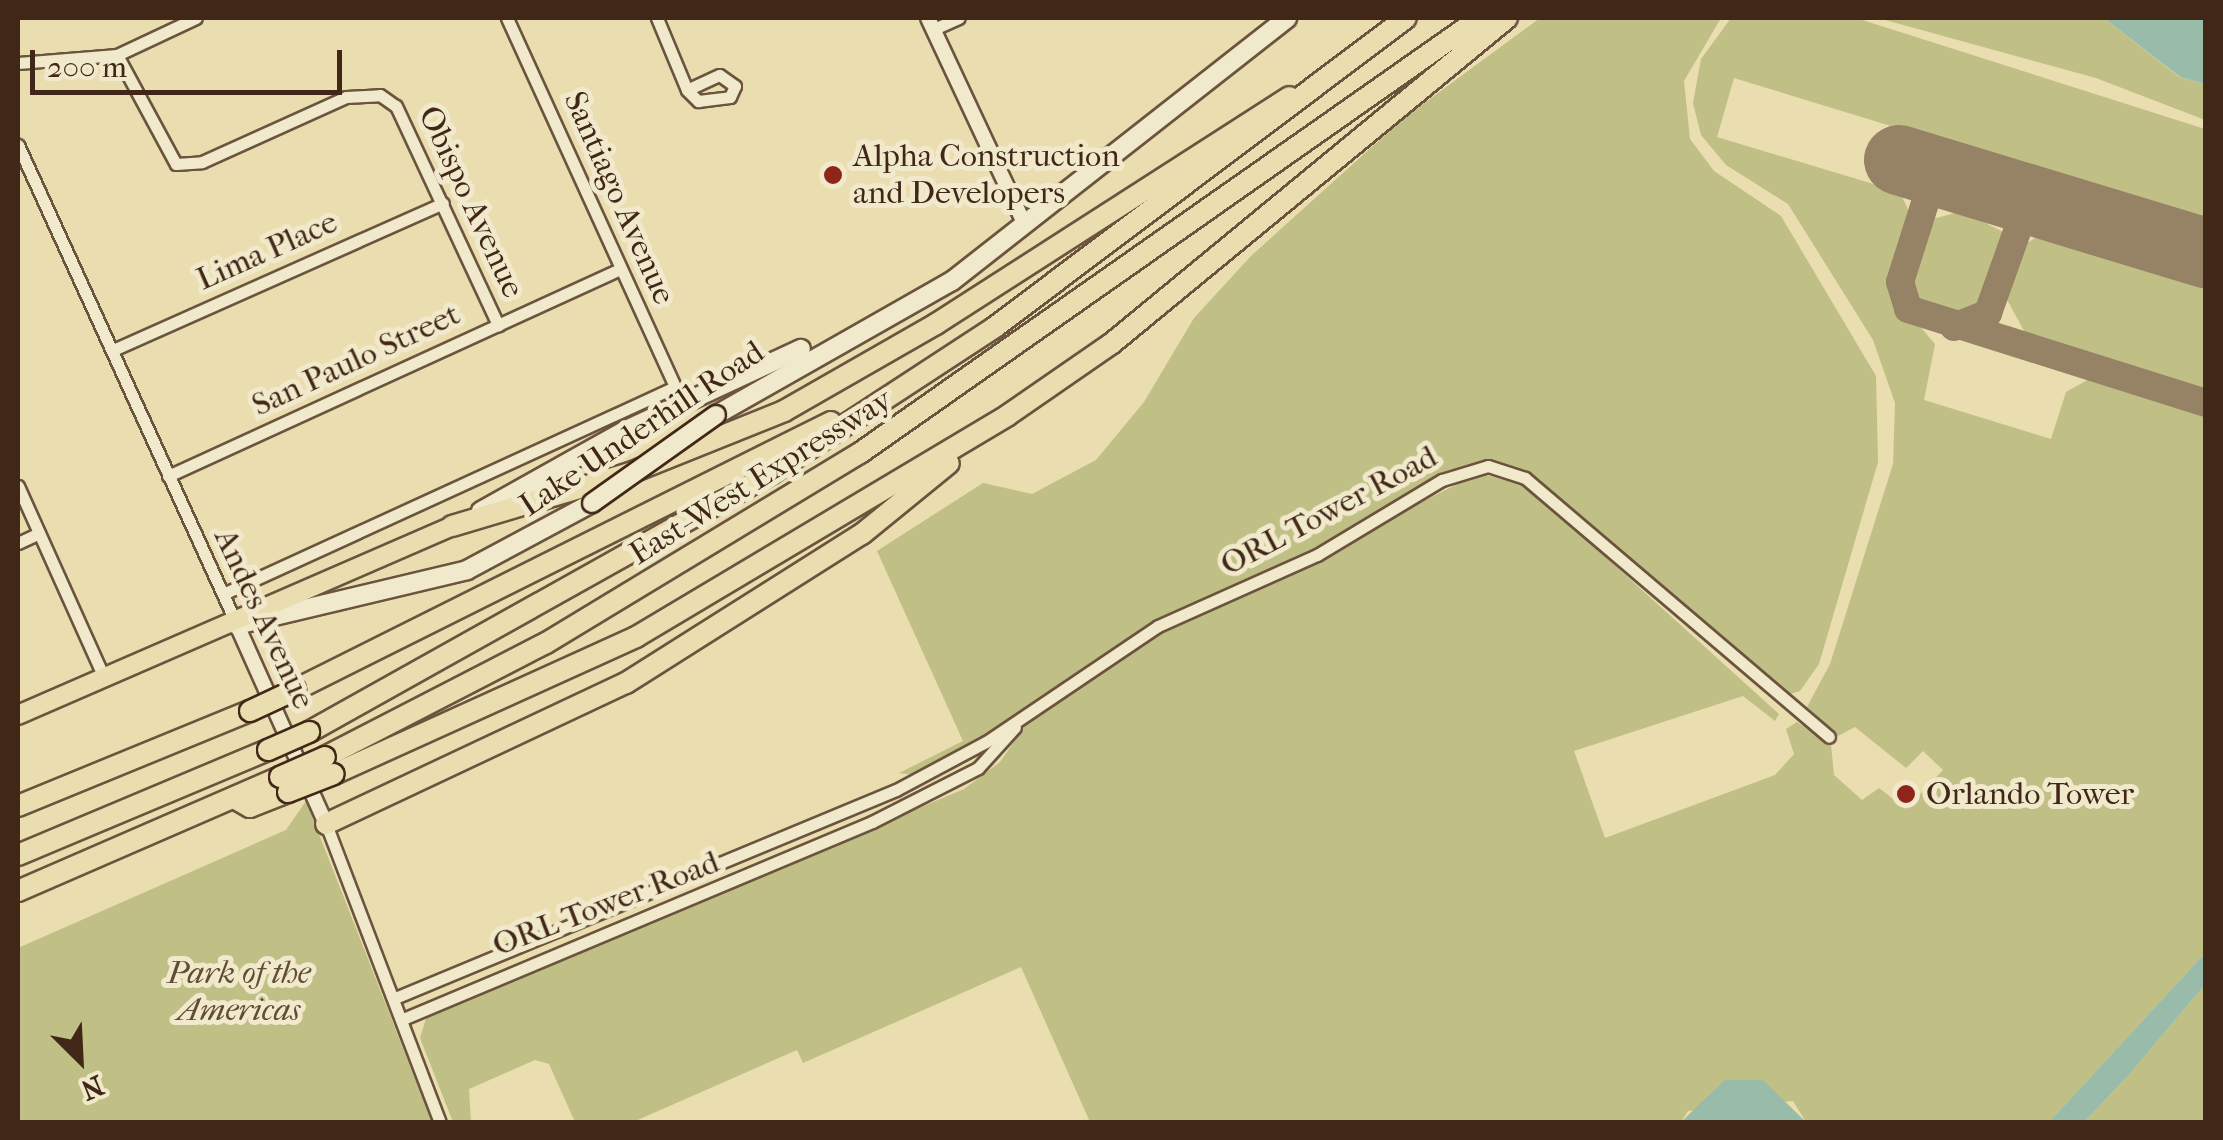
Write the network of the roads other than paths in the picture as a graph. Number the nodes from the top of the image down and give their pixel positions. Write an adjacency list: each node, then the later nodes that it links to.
1 (196, 18): 10 (street)
2 (507, 18): 17 (street, Santiago Avenue)
3 (657, 18): 13 (street)
4 (959, 18): 9 (street)
5 (1287, 18): 16 (main road, Lake Underhill Road)
6 (1406, 18): 12 (highway, East-West Expressway)
7 (1480, 18): 35 (highway, East-West Expressway)
8 (1507, 18): 23 (highway)
9 (931, 24): 16 (street)
10 (117, 55): 11 (street); 15 (street, Obispo Avenue)
11 (18, 63)
12 (1314, 86): 22 (highway, East-West Expressway); 26 (highway)
13 (687, 90)
14 (18, 146): 20 (street, Andes Avenue)
15 (443, 202): 19 (street, Obispo Avenue); 20 (street, Lima Place)
16 (1026, 225): 18 (main road, Lake Underhill Road)
17 (621, 269): 19 (street, San Paulo Street); 21 (street, Santiago Avenue)
18 (952, 281): 21 (main road, Lake Underhill Road); 30 (main road, Lake Underhill Road, bridge)
19 (498, 325): 24 (street, San Paulo Street)
20 (113, 350): 24 (street, Andes Avenue)
21 (678, 395): 26 (main road, Lake Underhill Road); 29 (street, Lake Underhill Road)
22 (883, 400): 37 (highway, bridge); 40 (highway, East-West Expressway, bridge)
23 (1008, 415): 35 (highway); 39 (highway)
24 (168, 476): 29 (street, Andes Avenue)
25 (18, 486): 27 (street)
26 (452, 526): 30 (main road, Lake Underhill Road)
27 (39, 534): 28 (street); 31 (street)
28 (18, 543)
29 (223, 594): 30 (street, Andes Avenue)
30 (237, 625): 31 (main road, Lake Underhill Road); 39 (street, Andes Avenue)
31 (104, 677): 33 (main road, Lake Underhill Road)
32 (1028, 713): 34 (street, ORL Tower Road); 36 (street, ORL Tower Road); 38 (street, ORL Tower Road)
33 (18, 715)
34 (1829, 737)
35 (330, 765): 42 (highway, bridge)
36 (896, 790): 38 (street); 41 (street, ORL Tower Road)
37 (18, 806)
38 (903, 807): 43 (street, ORL Tower Road)
39 (326, 824): 44 (street, Andes Avenue)
40 (18, 855)
41 (683, 882): 43 (street); 44 (street, ORL Tower Road)
42 (18, 890)
43 (691, 901): 45 (street, ORL Tower Road)
44 (395, 998): 45 (street, Andes Avenue)
45 (403, 1020): 46 (street, Andes Avenue)
46 (440, 1122)

